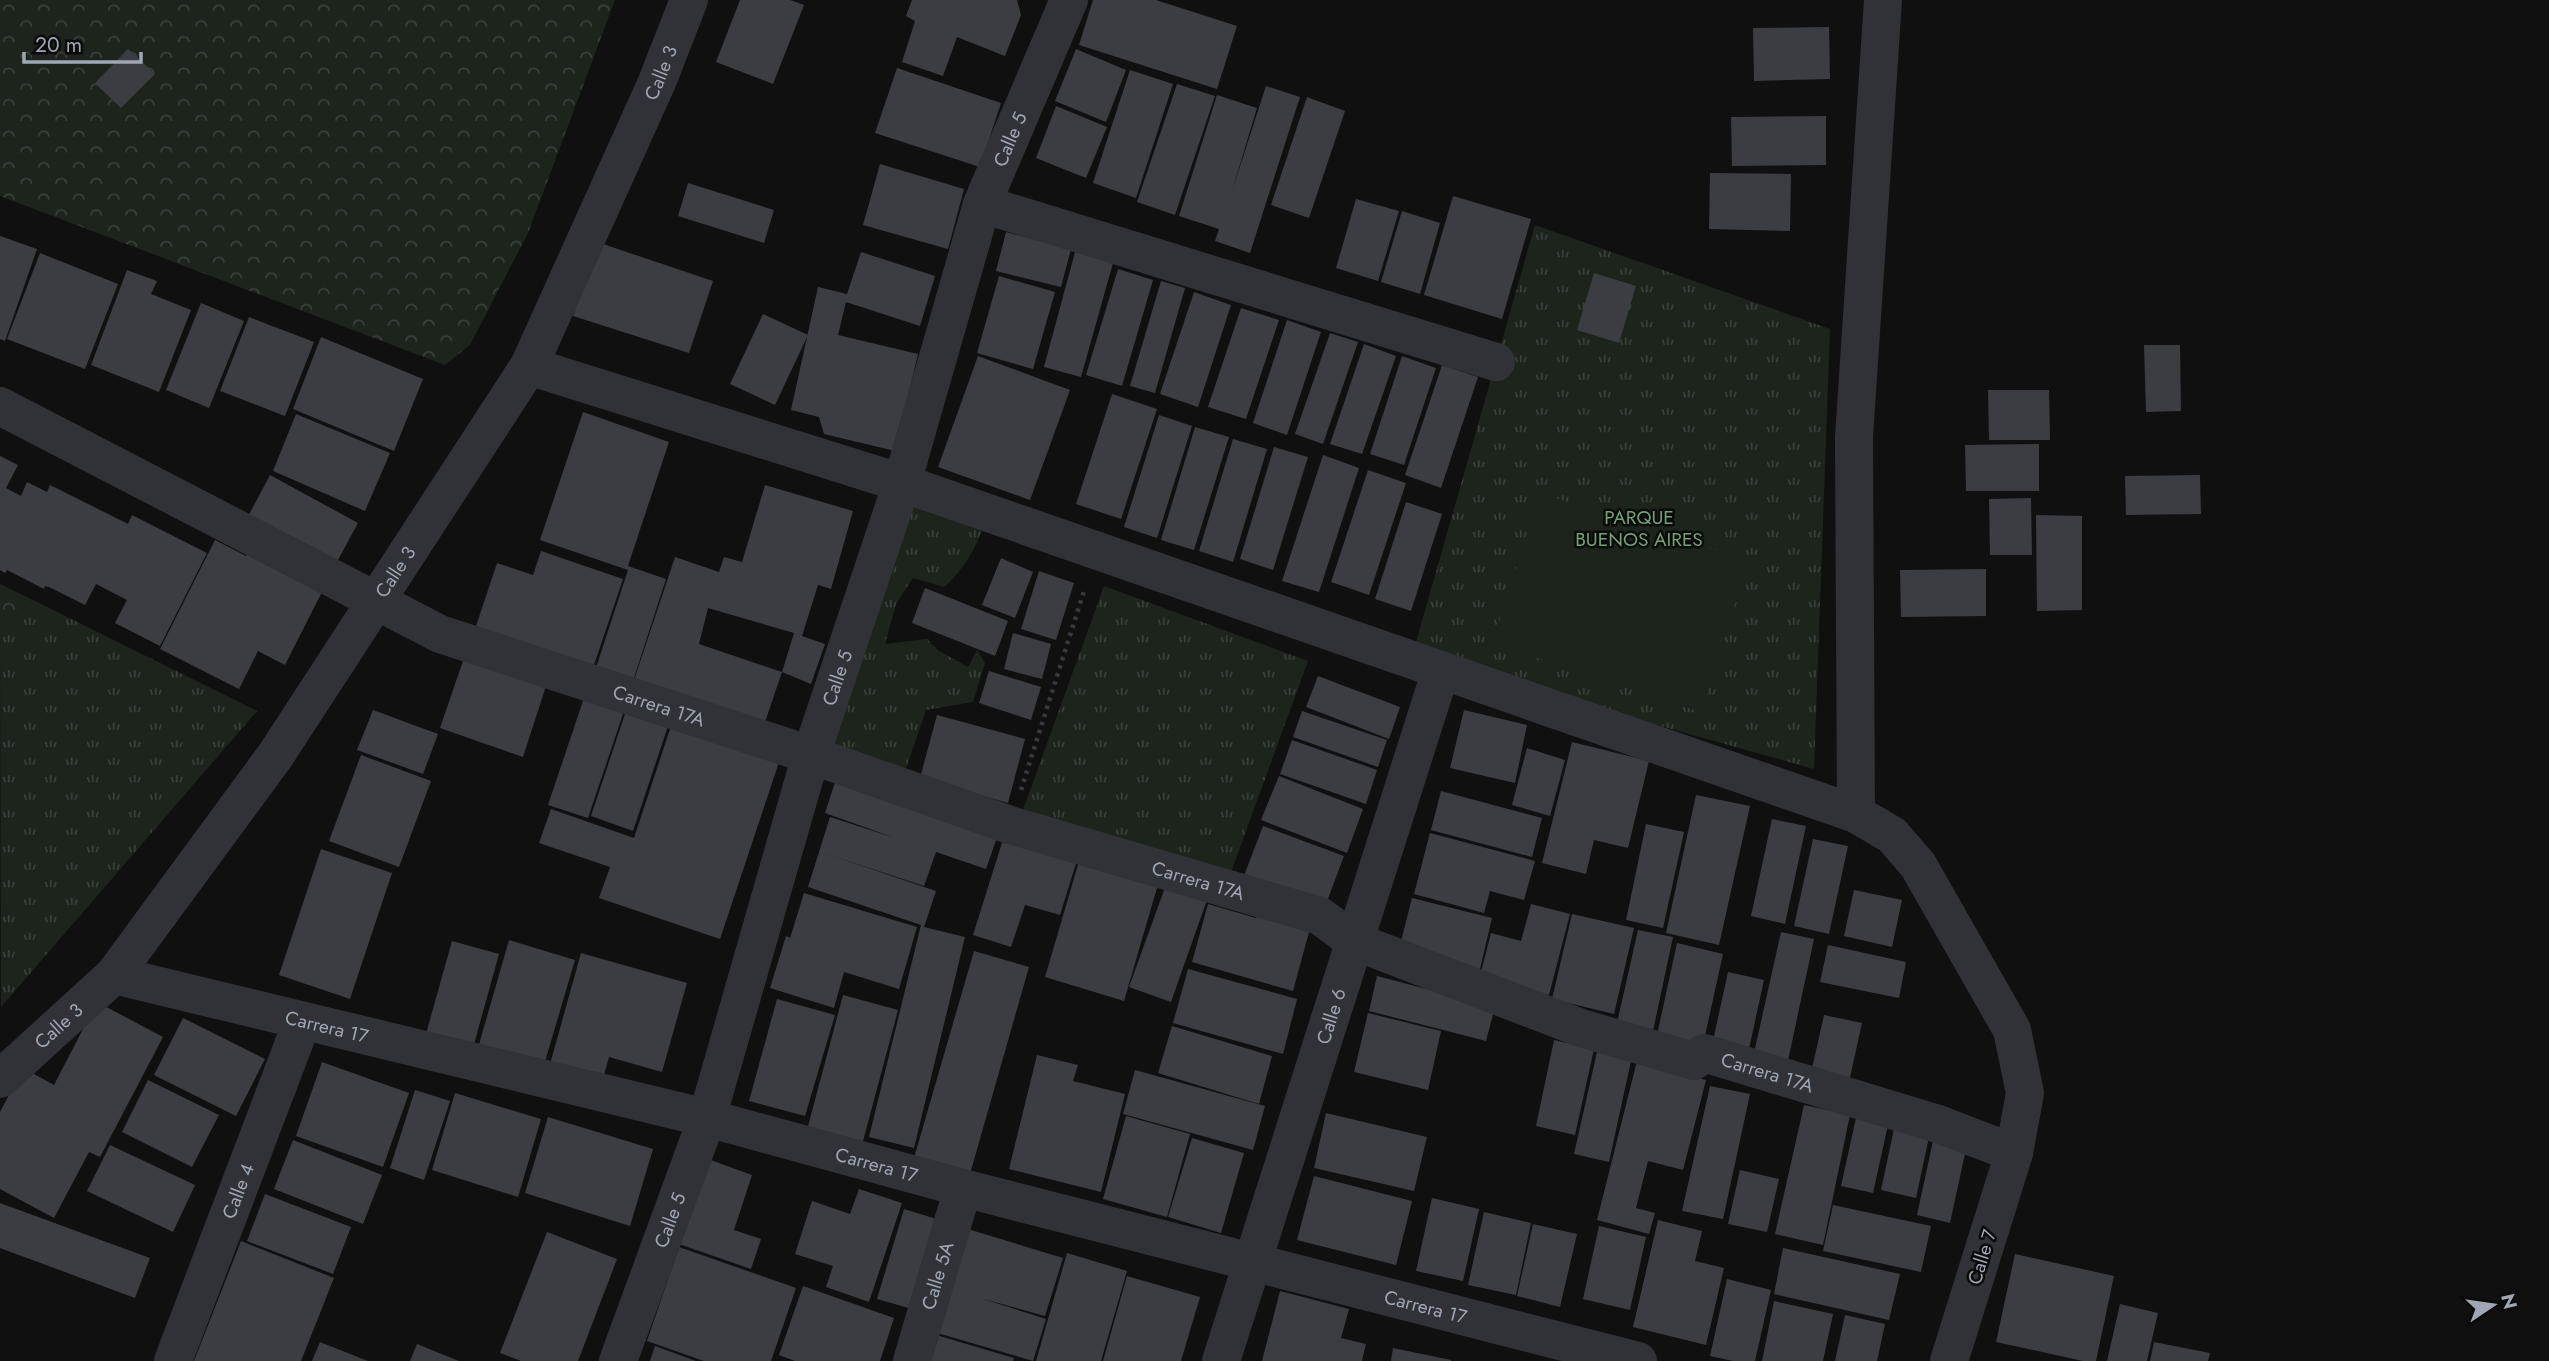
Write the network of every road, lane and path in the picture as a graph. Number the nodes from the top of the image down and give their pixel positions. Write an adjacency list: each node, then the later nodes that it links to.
1 (689, 0): 6 (street, Calle 3)
2 (1069, 0): 4 (street, Calle 5)
3 (1883, 0): 13 (street)
4 (982, 204): 5 (street); 8 (street, Calle 5)
5 (1496, 362)
6 (529, 366): 8 (street, Calle 7); 10 (street, Calle 3)
7 (0, 406): 10 (street, Carrera 17A)
8 (902, 482): 9 (street, Calle 7); 12 (street, Calle 5)
9 (1097, 550): 11 (street, Calle 7); 14 (path)
10 (375, 602): 12 (street, Carrera 17A); 16 (street, Calle 3)
11 (1441, 670): 13 (street, Calle 7); 15 (street, Calle 6)
12 (811, 755): 14 (street, Carrera 17A); 19 (street, Calle 5)
13 (1856, 814): 20 (street, Calle 7)
14 (1010, 825): 15 (street, Carrera 17A)
15 (1354, 942): 20 (street, Carrera 17A); 22 (street, Calle 6)
16 (114, 975): 17 (street, Carrera 17); 18 (street, Calle 3)
17 (302, 1022): 19 (street, Carrera 17); 23 (street, Calle 4)
18 (0, 1079)
19 (706, 1118): 21 (street, Carrera 17); 24 (street, Calle 5)
20 (2014, 1153): 28 (street, Calle 7)
21 (963, 1188): 22 (street, Carrera 17); 25 (street, Calle 5A)
22 (1252, 1262): 26 (street, Calle 6); 27 (street, Carrera 17)
23 (173, 1361)
24 (618, 1361)
25 (912, 1361)
26 (1221, 1361)
27 (1638, 1361)
28 (1949, 1361)

